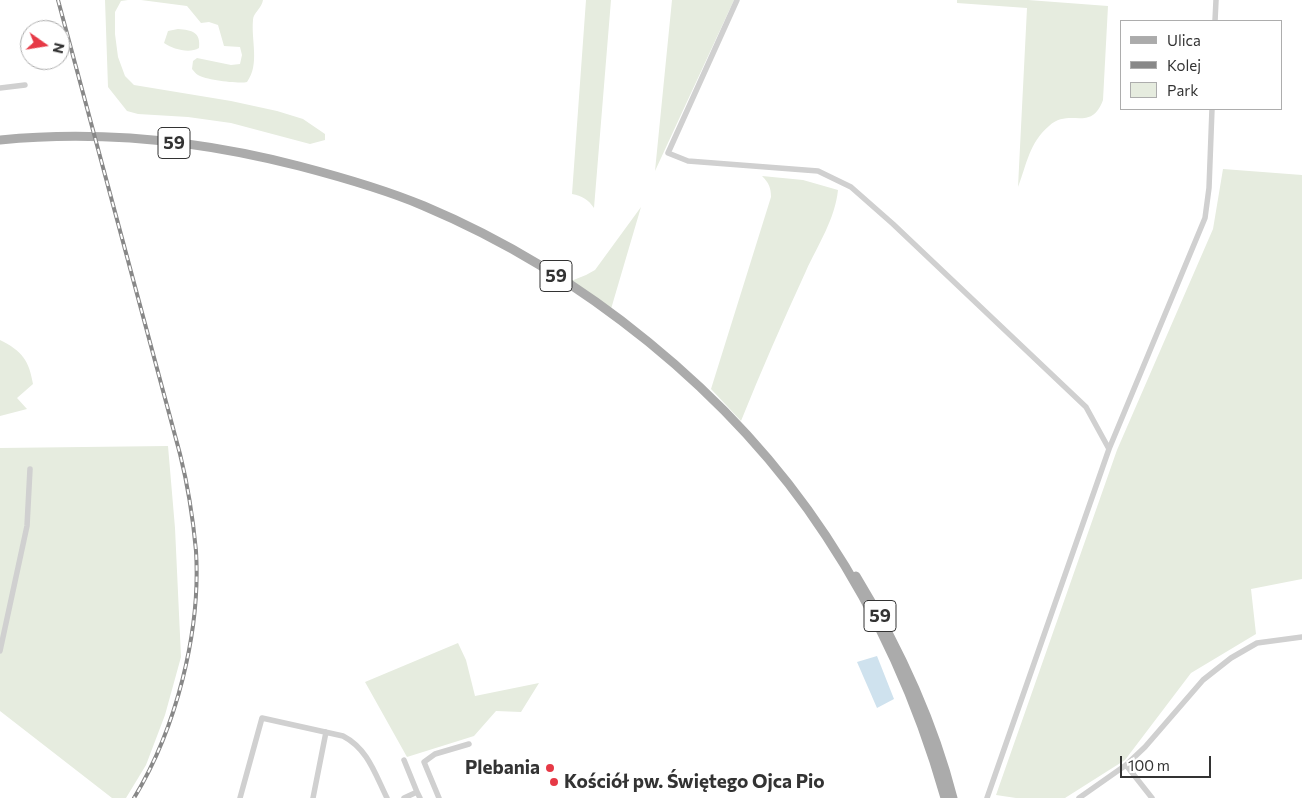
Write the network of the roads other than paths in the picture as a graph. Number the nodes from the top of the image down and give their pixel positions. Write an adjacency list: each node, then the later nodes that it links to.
1 (737, 0): 8 (street)
2 (1216, 0): 3 (street)
3 (1215, 20)
4 (25, 85): 5 (street)
5 (0, 88)
6 (1212, 110): 8 (street)
7 (0, 140): 10 (main road, 59)
8 (1108, 449): 25 (street)
9 (30, 469): 12 (street)
10 (837, 553): 23 (main road, 59); 24 (main road, 59)
11 (1302, 637): 16 (street)
12 (0, 652)
13 (326, 732): 18 (street); 19 (street); 20 (street)
14 (469, 744): 22 (street)
15 (404, 760): 17 (street)
16 (1126, 765): 26 (street); 27 (street)
17 (419, 795): 21 (street)
18 (242, 798)
19 (313, 798)
20 (387, 798)
21 (404, 798)
22 (440, 798)
23 (945, 798)
24 (953, 798)
25 (987, 798)
26 (1078, 798)
27 (1152, 798)

